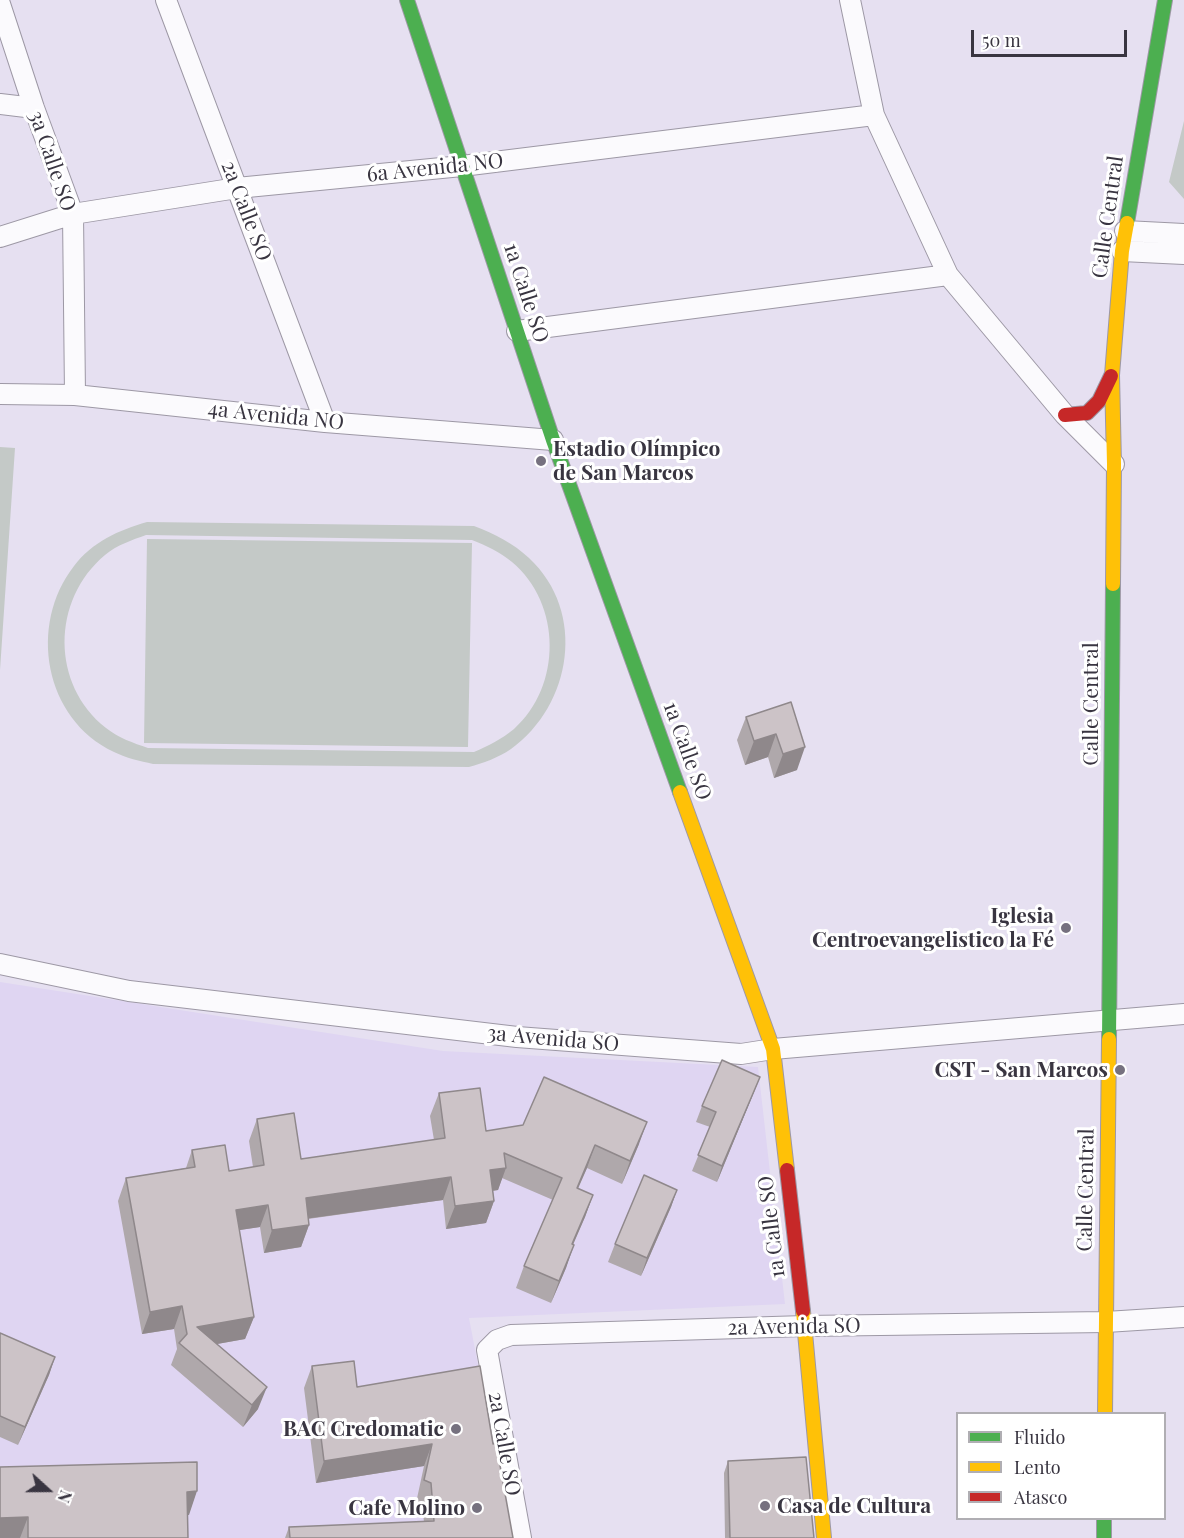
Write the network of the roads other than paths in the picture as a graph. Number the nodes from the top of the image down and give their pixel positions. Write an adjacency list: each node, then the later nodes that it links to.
1 (166, 0): 10 (street, 2a Calle SO)
2 (407, 0): 9 (street, 1a Calle SO)
3 (850, 0): 8 (street)
4 (1166, 0): 12 (street, Calle Central)
5 (0, 4): 7 (street, 3a Calle SO)
6 (0, 104): 7 (street)
7 (34, 108): 11 (street, 3a Calle SO)
8 (874, 115): 9 (street, 6a Avenida NO); 17 (street)
9 (462, 166): 10 (street, 6a Avenida NO); 18 (street, 1a Calle SO)
10 (237, 188): 11 (street, 6a Avenida NO); 23 (street, 2a Calle SO)
11 (73, 214): 14 (street, 6a Avenida NO); 21 (street, 3a Calle SO)
12 (1125, 231): 13 (street); 15 (street, Calle Central)
13 (1184, 234)
14 (0, 237)
15 (1122, 251): 16 (street); 19 (street, Calle Central)
16 (1184, 254)
17 (948, 275): 18 (street); 22 (street)
18 (517, 331): 24 (street, 1a Calle SO)
19 (1112, 375): 22 (street); 25 (street, Calle Central)
20 (0, 394): 21 (street, 4a Avenida NO)
21 (75, 396): 23 (street, 4a Avenida NO)
22 (1065, 415): 25 (street)
23 (325, 422): 24 (street, 4a Avenida NO)
24 (553, 440): 29 (street, 1a Calle SO)
25 (1114, 464): 28 (street, Calle Central)
26 (0, 964): 29 (street, 3a Avenida SO)
27 (1184, 1014): 28 (street, 3a Avenida SO)
28 (1109, 1018): 29 (street, 3a Avenida SO); 31 (street, Calle Central)
29 (773, 1049): 32 (street, 1a Calle SO)
30 (1184, 1317): 31 (street, 2a Avenida SO)
31 (1106, 1322): 32 (street, 2a Avenida SO); 34 (street, Calle Central)
32 (805, 1326): 33 (street, 2a Avenida SO); 37 (street, 1a Calle SO)
33 (487, 1350): 36 (street, 2a Calle SO)
34 (1105, 1412)
35 (1104, 1520): 38 (street)
36 (521, 1538)
37 (824, 1538)
38 (1104, 1538)

